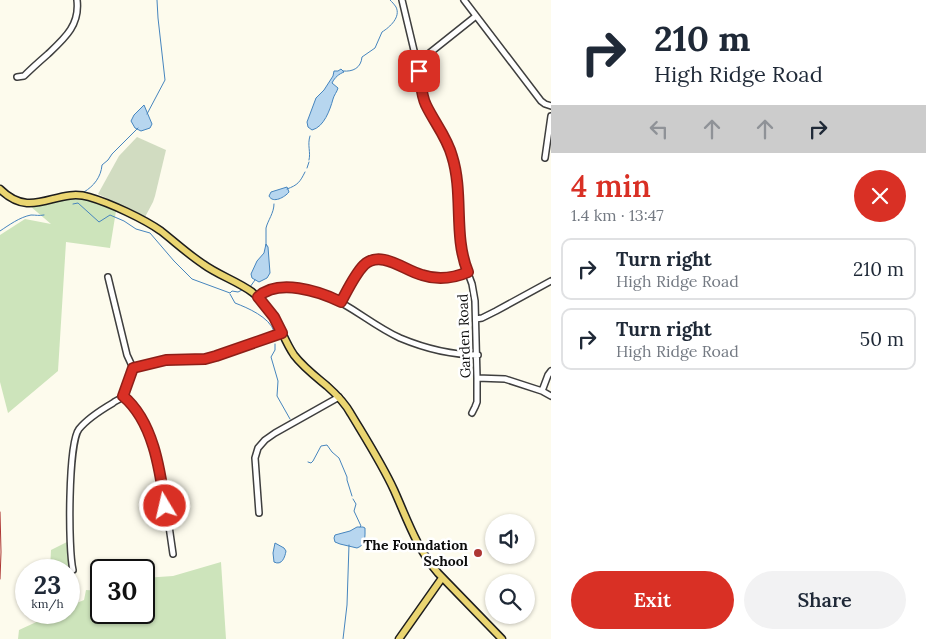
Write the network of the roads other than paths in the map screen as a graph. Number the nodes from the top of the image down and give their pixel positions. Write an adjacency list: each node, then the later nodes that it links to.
1 (78, 0): 6 (street)
2 (402, 0): 5 (street, Garden Road)
3 (464, 0): 4 (street)
4 (476, 16): 5 (street); 7 (street)
5 (417, 63): 11 (street, Garden Road)
6 (17, 77)
7 (551, 106)
8 (551, 116): 9 (street)
9 (545, 158)
10 (0, 189): 14 (main road)
11 (468, 272): 15 (street); 16 (street, Garden Road)
12 (108, 277): 19 (street)
13 (551, 281): 16 (street)
14 (258, 297): 15 (street); 17 (main road)
15 (341, 302): 18 (street)
16 (476, 319): 18 (street, Garden Road)
17 (282, 333): 19 (street); 25 (main road)
18 (478, 355): 21 (street, Garden Road)
19 (133, 368): 23 (street)
20 (551, 371): 22 (street)
21 (478, 378): 22 (street); 26 (street, Garden Road)
22 (542, 392): 24 (street)
23 (123, 396): 28 (street); 29 (street)
24 (551, 396)
25 (339, 397): 27 (street); 30 (main road)
26 (472, 413)
27 (259, 513)
28 (173, 554)
29 (71, 559)
30 (442, 578): 31 (main road); 32 (main road)
31 (399, 639)
32 (502, 639)

